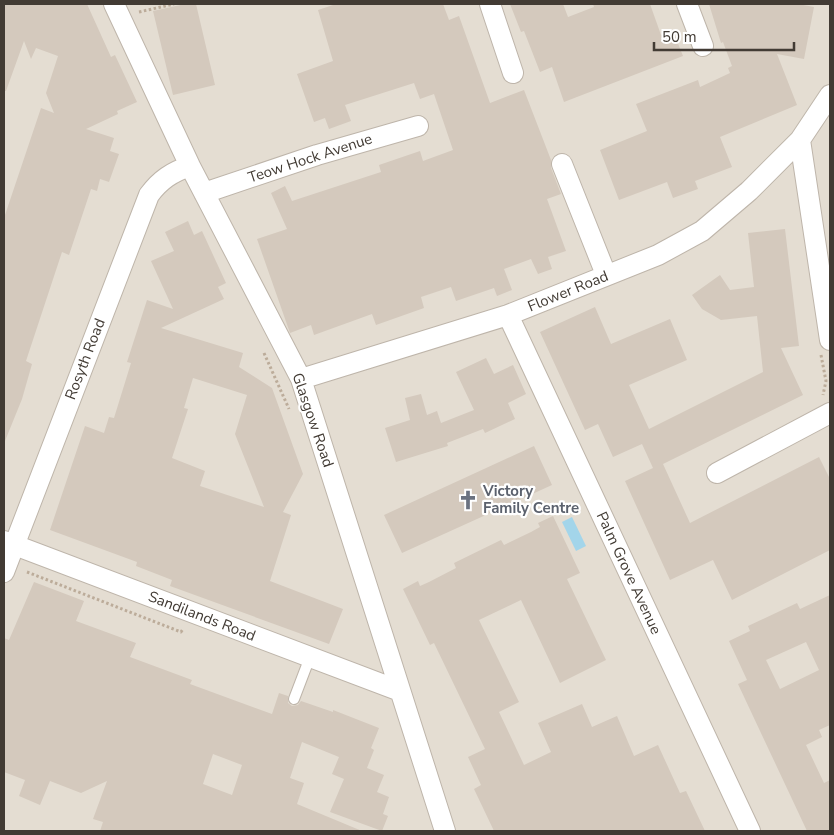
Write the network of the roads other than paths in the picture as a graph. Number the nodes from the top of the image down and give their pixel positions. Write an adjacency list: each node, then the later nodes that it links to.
1 (114, 4): 10 (street, Glasgow Road)
2 (490, 4): 5 (street)
3 (687, 4): 4 (street)
4 (703, 46)
5 (513, 73)
6 (830, 95): 8 (street, Flower Road)
7 (418, 126): 11 (street, Teow Hock Avenue)
8 (800, 140): 13 (street, Flower Road); 14 (street)
9 (562, 164): 12 (street)
10 (190, 166): 11 (street, Glasgow Road); 18 (street, Rosyth Road)
11 (204, 193): 15 (street, Glasgow Road)
12 (603, 267)
13 (508, 315): 15 (street, Flower Road); 24 (street, Palm Grove Avenue)
14 (826, 346)
15 (301, 379): 21 (street, Glasgow Road)
16 (826, 405): 17 (street)
17 (717, 474)
18 (9, 543): 19 (street, Rosyth Road); 20 (street, Sandilands Road)
19 (4, 572)
20 (310, 657): 21 (street, Sandilands Road); 22 (lane)
21 (400, 691): 23 (street, Glasgow Road)
22 (294, 699)
23 (445, 831)
24 (750, 831)

